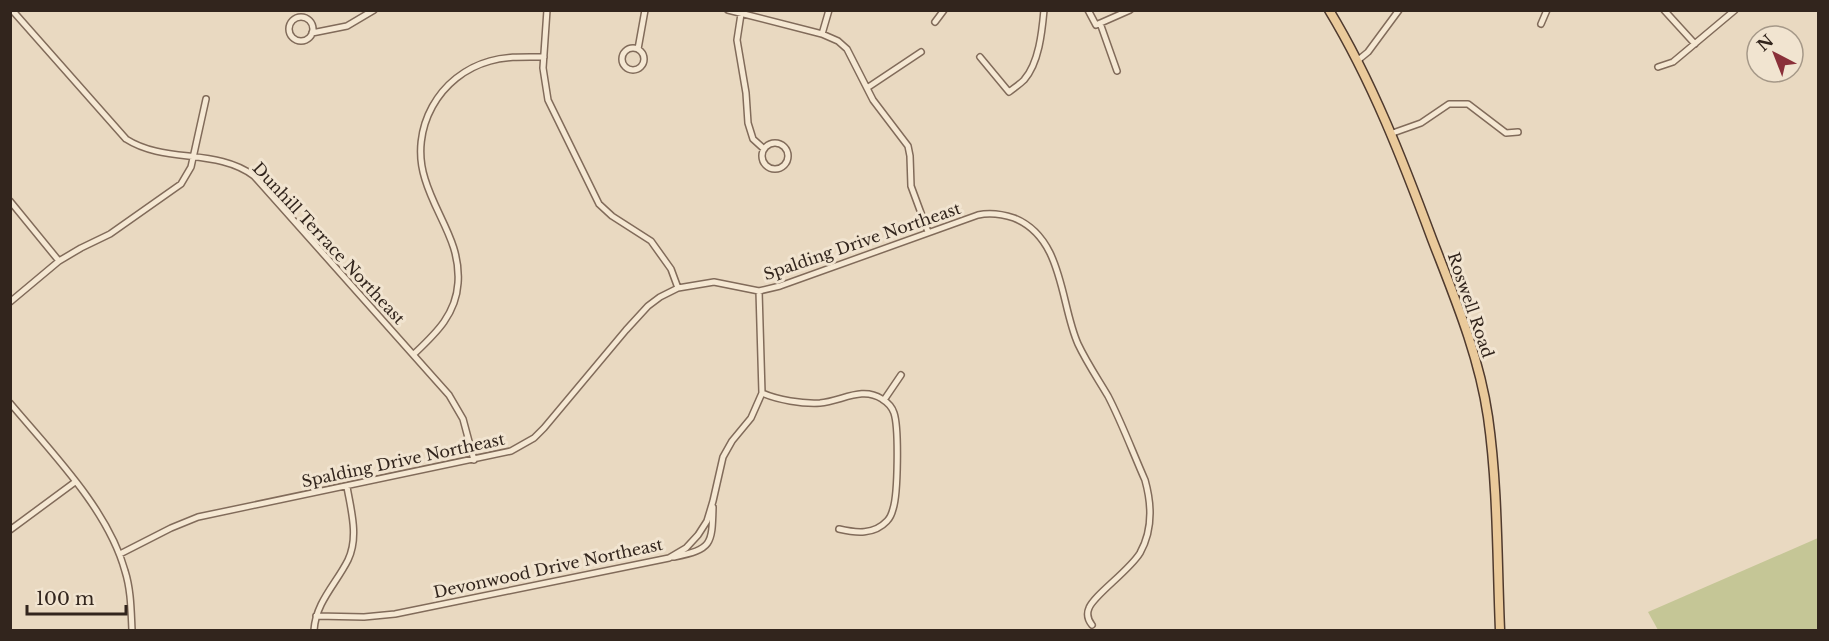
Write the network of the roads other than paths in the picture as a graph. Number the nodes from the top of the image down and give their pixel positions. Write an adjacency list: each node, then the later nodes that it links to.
1 (21, 10): 16 (street)
2 (374, 10): 21 (street)
3 (547, 10): 26 (street)
4 (645, 10): 24 (street)
5 (728, 10): 17 (street)
6 (829, 10): 22 (street)
7 (944, 10): 18 (street)
8 (1044, 10): 27 (street)
9 (1088, 10): 19 (street)
10 (1130, 10): 19 (street)
11 (1329, 10): 28 (main road, Roswell Road)
12 (1399, 10): 28 (street)
13 (1547, 10): 20 (street)
14 (1664, 10): 23 (street)
15 (1735, 10): 23 (street)
16 (14, 13): 36 (street, Dunhill Terrace Northeast)
17 (741, 14): 22 (street); 35 (street)
18 (935, 22)
19 (1100, 23): 30 (street)
20 (1541, 24)
21 (312, 33): 21 (street)
22 (822, 34): 31 (street)
23 (1695, 44): 29 (street)
24 (638, 49): 24 (street)
25 (921, 52): 31 (street)
26 (544, 57): 40 (street); 43 (street)
27 (980, 57)
28 (1357, 61): 34 (main road, Roswell Road)
29 (1659, 67)
30 (1117, 71)
31 (867, 88): 38 (street)
32 (206, 99): 36 (street)
33 (1518, 132): 34 (street)
34 (1390, 134): 60 (main road, Roswell Road)
35 (764, 149): 35 (street)
36 (194, 157): 39 (street); 43 (street, Dunhill Terrace Northeast)
37 (10, 201): 39 (street)
38 (928, 232): 41 (street, Spalding Drive Northeast); 57 (street, Spalding Drive Northeast)
39 (59, 261): 42 (street)
40 (678, 288): 41 (street, Spalding Drive Northeast); 48 (street, Spalding Drive Northeast)
41 (759, 291): 45 (street, Devonwood Drive Northeast)
42 (10, 302)
43 (414, 354): 48 (street, Dunhill Terrace Northeast)
44 (900, 375): 46 (street)
45 (762, 393): 46 (street); 51 (street, Devonwood Drive Northeast)
46 (884, 400): 52 (street)
47 (10, 403): 49 (street)
48 (474, 459): 50 (street, Spalding Drive Northeast)
49 (75, 482): 53 (street); 54 (street)
50 (347, 487): 54 (street, Spalding Drive Northeast); 56 (street)
51 (713, 501): 55 (street, Devonwood Drive Northeast); 55 (street)
52 (839, 529)
53 (10, 530)
54 (120, 554): 58 (street)
55 (669, 558): 56 (street, Devonwood Drive Northeast)
56 (316, 616): 59 (street)
57 (1092, 626)
58 (132, 630)
59 (314, 630)
60 (1500, 630)

